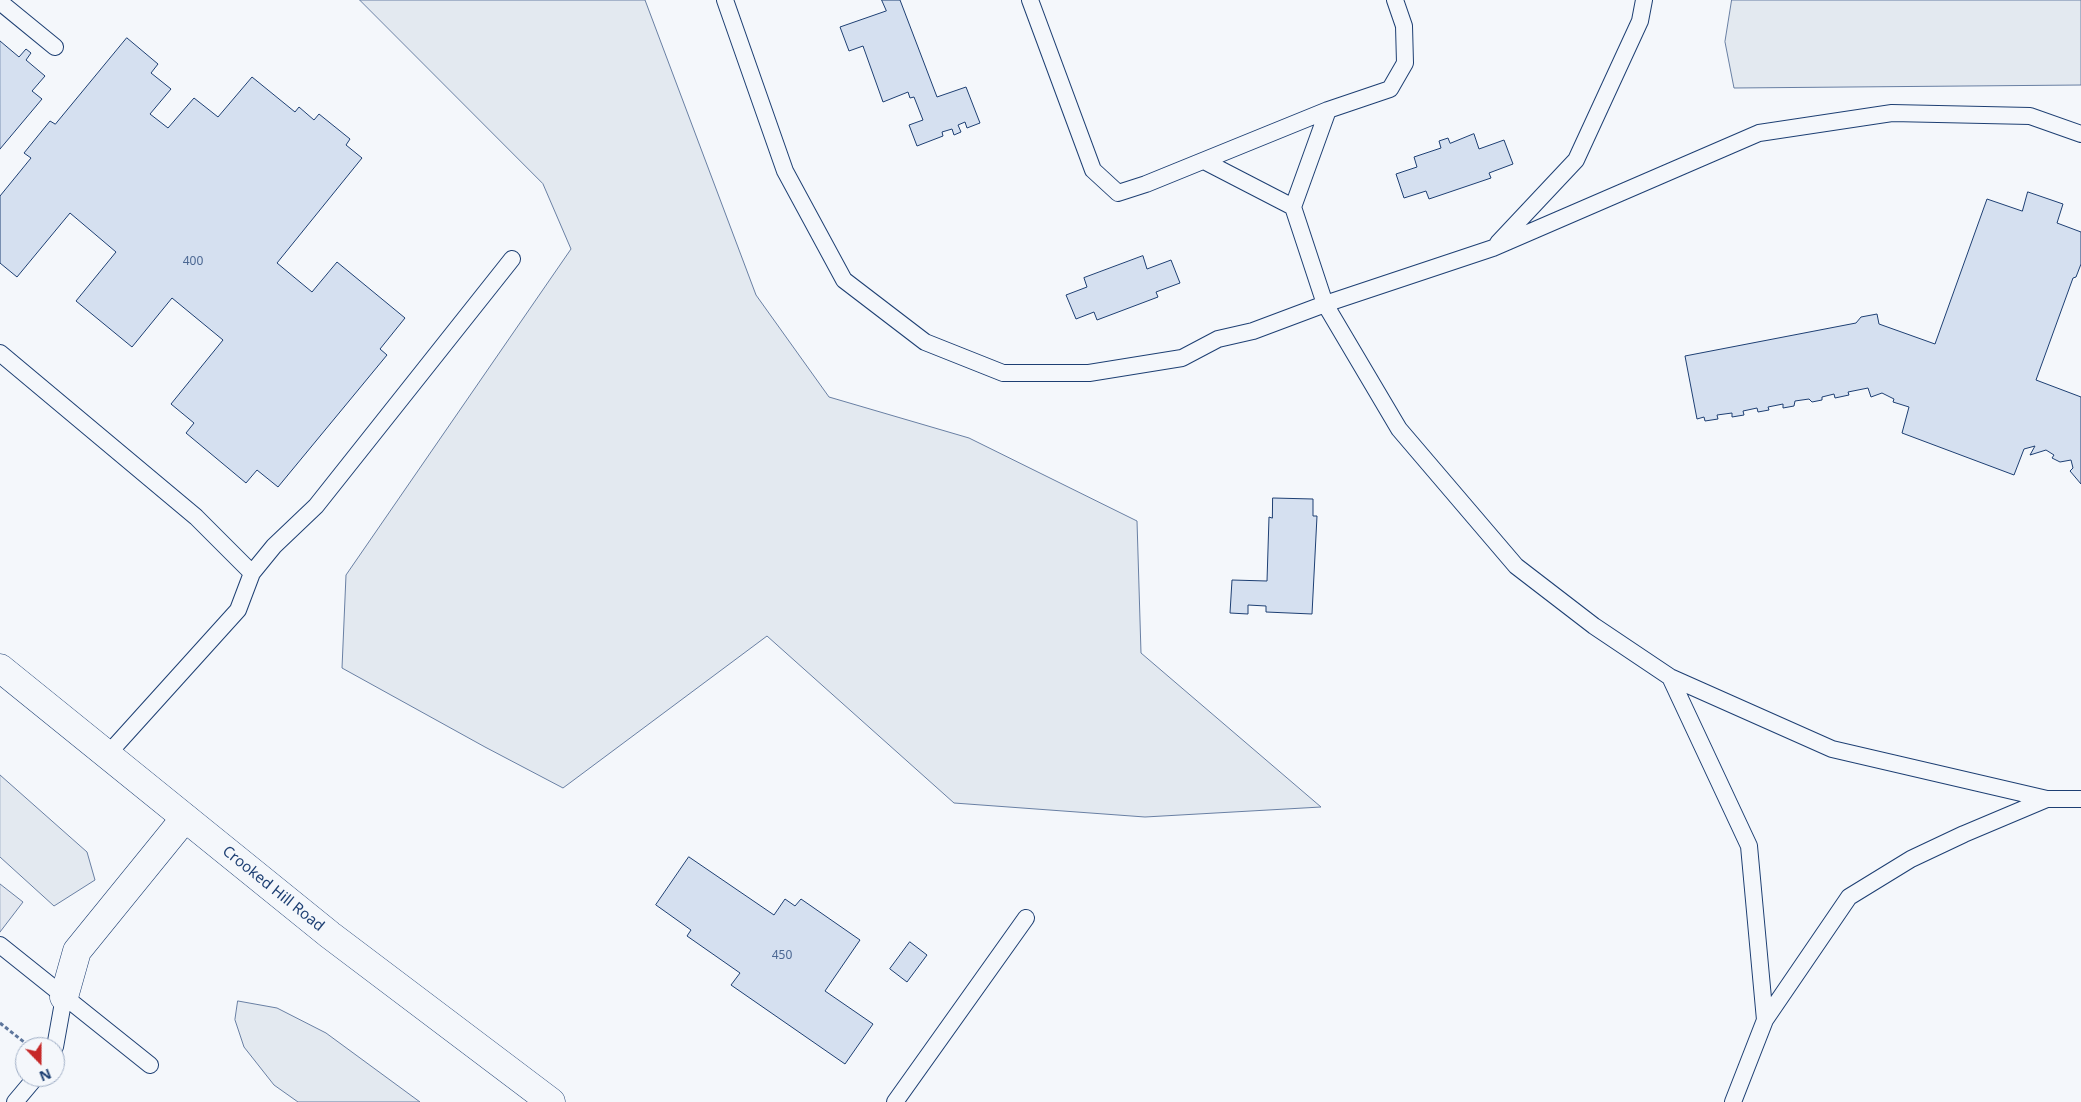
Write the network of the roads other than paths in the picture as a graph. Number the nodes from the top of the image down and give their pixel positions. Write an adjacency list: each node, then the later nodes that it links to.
1 (725, 0): 13 (lane)
2 (1030, 0): 9 (lane)
3 (1395, 0): 7 (lane)
4 (1644, 0): 11 (lane)
5 (0, 2): 6 (lane)
6 (55, 47)
7 (1328, 110): 9 (lane); 10 (lane)
8 (2081, 134): 11 (lane)
9 (1204, 161): 10 (lane)
10 (1293, 207): 13 (lane)
11 (1493, 248): 13 (lane)
12 (512, 259): 15 (lane)
13 (1325, 304): 17 (lane)
14 (0, 353): 15 (lane)
15 (252, 573): 18 (lane)
16 (0, 668): 18 (main road, Crooked Hill Road)
17 (1670, 677): 19 (lane); 25 (lane)
18 (107, 755): 21 (main road, Crooked Hill Road)
19 (2047, 799): 20 (lane); 25 (lane)
20 (2081, 799)
21 (185, 818): 24 (main road); 30 (main road, Crooked Hill Road)
22 (1026, 918): 31 (lane)
23 (0, 945): 24 (lane)
24 (64, 997): 26 (lane); 27 (lane)
25 (1765, 1020): 32 (lane)
26 (57, 1037)
27 (150, 1065)
28 (28, 1087): 29 (lane)
29 (16, 1102)
30 (551, 1102)
31 (894, 1102)
32 (1733, 1102)

